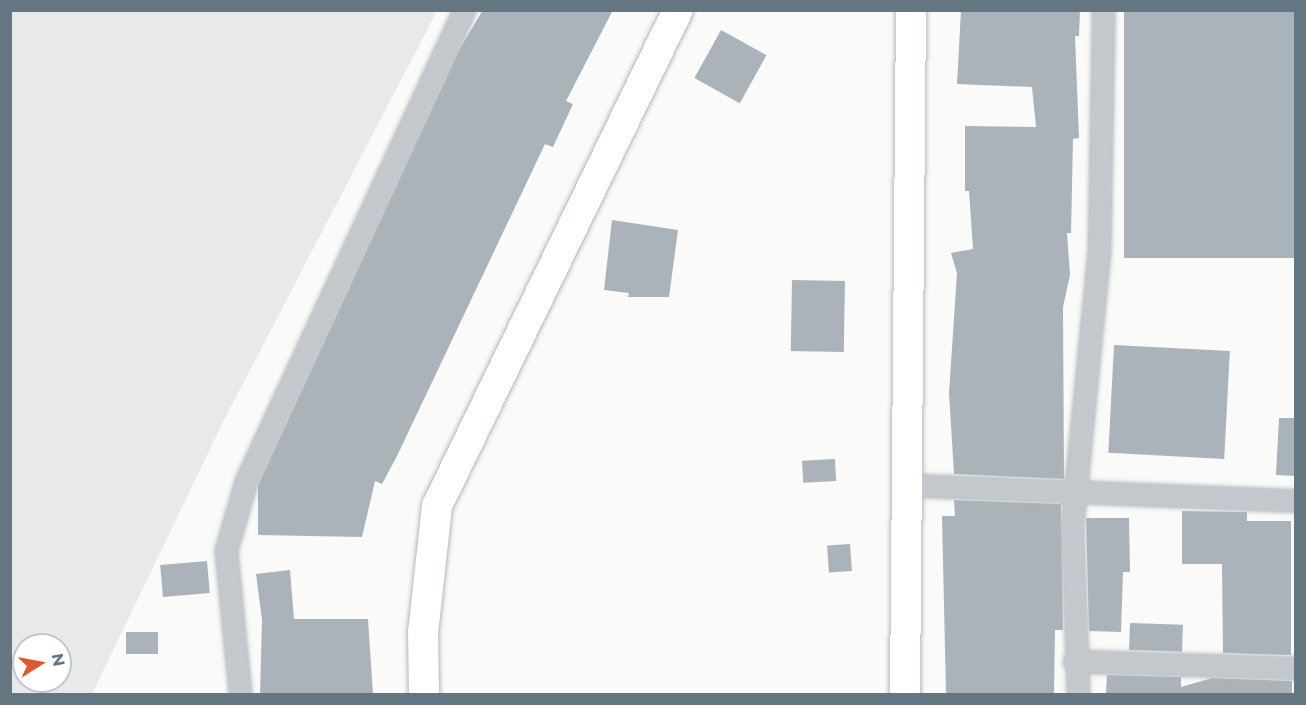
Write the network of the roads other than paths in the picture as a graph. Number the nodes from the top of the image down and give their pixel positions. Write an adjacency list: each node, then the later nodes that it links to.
1 (464, 10): 10 (street)
2 (678, 10): 11 (street)
3 (911, 10): 5 (street)
4 (1103, 10): 6 (street)
5 (906, 484): 6 (street); 12 (street)
6 (1075, 493): 7 (street); 8 (street)
7 (1296, 501)
8 (1074, 661): 9 (street); 13 (street)
9 (1296, 668)
10 (240, 694)
11 (424, 694)
12 (905, 694)
13 (1078, 694)

